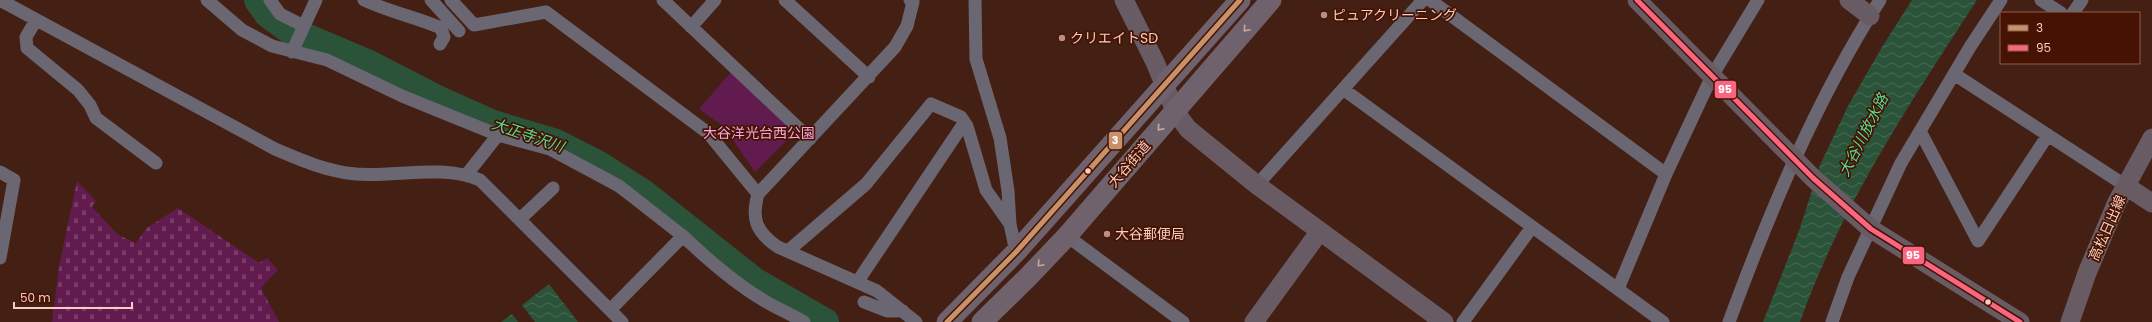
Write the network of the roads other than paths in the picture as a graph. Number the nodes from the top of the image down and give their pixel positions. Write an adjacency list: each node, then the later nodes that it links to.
1 (0, 0): 28 (street)
2 (207, 0): 33 (street)
3 (270, 0): 30 (street)
4 (316, 0): 30 (street)
5 (364, 0): 32 (street)
6 (431, 0): 31 (street)
7 (451, 0): 54 (street)
8 (663, 0): 29 (street)
9 (715, 0): 29 (street)
10 (785, 0): 36 (street)
11 (910, 0): 36 (street)
12 (975, 0): 57 (street)
13 (1124, 0): 37 (street)
14 (1240, 0): 37 (main road, 大谷街道)
15 (1271, 0): 39 (main road, 大谷街道, one-way to 39)
16 (1423, 0): 38 (street)
17 (1430, 0): 50 (street)
18 (1637, 0): 35 (street)
19 (1758, 0): 35 (street)
20 (1849, 0): 27 (street)
21 (1880, 0): 27 (street)
22 (2001, 0): 34 (street)
23 (2041, 0): 25 (street)
24 (2082, 0): 26 (street)
25 (2059, 12)
26 (2074, 12)
27 (1870, 16): 46 (street)
28 (36, 20): 47 (street); 49 (street)
29 (691, 27): 45 (street)
30 (303, 28): 33 (street)
31 (459, 31)
32 (440, 44)
33 (294, 49): 42 (street)
34 (1954, 74): 41 (street); 43 (street)
35 (1712, 76): 46 (street); 50 (street)
36 (869, 77): 45 (street)
37 (1164, 86): 39 (street); 64 (main road, 大谷街道)
38 (1343, 89): 51 (street); 58 (street)
39 (1175, 111): 51 (street); 62 (main road, 大谷街道, one-way to 62)
40 (964, 123): 57 (street); 63 (street); 66 (street)
41 (1920, 132): 43 (street); 59 (street)
42 (498, 135): 49 (street); 61 (street)
43 (2048, 135): 52 (street)
44 (2152, 138): 52 (street, 高松日出線)
45 (810, 139): 54 (street)
46 (1795, 161): 59 (street); 81 (street)
47 (156, 163)
48 (0, 172): 65 (street)
49 (467, 174): 56 (street)
50 (1666, 174): 67 (street)
51 (1257, 185): 60 (street)
52 (2126, 186): 55 (street); 84 (street, 高松日出線)
53 (553, 188): 56 (street)
54 (758, 194): 63 (street)
55 (2152, 203)
56 (520, 219): 69 (street)
57 (1010, 224): 64 (street)
58 (1532, 227): 67 (street); 79 (street)
59 (1871, 229): 82 (street); 83 (street)
60 (1320, 231): 77 (street); 78 (street)
61 (683, 236): 69 (street); 72 (street)
62 (1067, 236): 75 (main road, 大谷街道, one-way to 75); 76 (street)
63 (788, 251): 66 (street)
64 (1016, 252): 74 (main road, 大谷街道)
65 (0, 258)
66 (858, 281): 70 (street)
67 (1618, 289): 80 (street)
68 (864, 302): 70 (street)
69 (610, 310): 71 (street)
70 (903, 311): 73 (street)
71 (622, 322)
72 (804, 322)
73 (916, 322)
74 (947, 322)
75 (982, 322)
76 (1183, 322)
77 (1254, 322)
78 (1444, 322)
79 (1463, 322)
80 (1663, 322)
81 (1729, 322)
82 (1832, 322)
83 (2020, 322)
84 (2070, 322)

